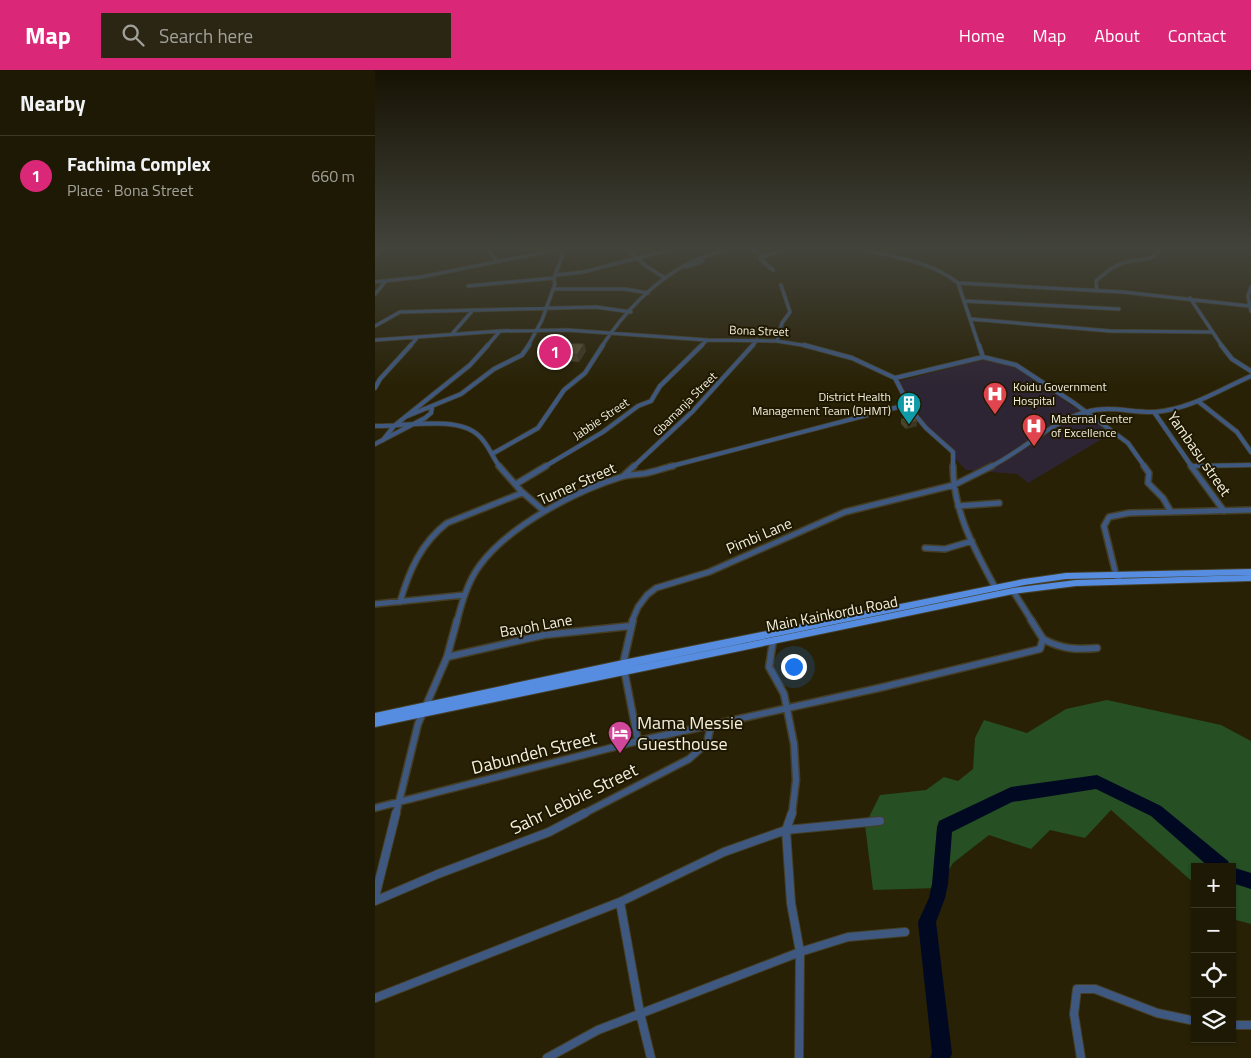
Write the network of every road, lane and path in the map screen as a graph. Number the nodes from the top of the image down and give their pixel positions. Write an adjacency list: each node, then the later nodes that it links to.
1 (551, 295): 10 (street)
2 (646, 295): 14 (street)
3 (784, 295): 26 (street)
4 (963, 295): 8 (street)
5 (1152, 295): 7 (street)
6 (1249, 295): 9 (street)
7 (1190, 298): 9 (street); 19 (street)
8 (964, 300): 12 (street); 15 (street)
9 (1249, 306): 13 (street)
10 (546, 309): 11 (street); 14 (street); 17 (street)
11 (473, 310): 16 (street); 20 (street)
12 (1119, 310)
13 (1251, 311)
14 (631, 312): 21 (street)
15 (970, 319): 19 (street); 27 (street)
16 (375, 326)
17 (537, 330): 18 (street, Bona Street); 21 (street, Bona Street); 34 (street)
18 (499, 331): 20 (street, Bona Street); 37 (street)
19 (1211, 332): 28 (street)
20 (452, 334): 22 (street, Bona Street)
21 (610, 334): 24 (street, Bona Street); 44 (street)
22 (417, 338): 23 (street, Bona Street); 31 (street)
23 (375, 340)
24 (707, 340): 25 (street, Bona Street); 48 (street, Jabbie Street)
25 (757, 340): 26 (street, Bona Street); 47 (street, Gbamanja Street)
26 (777, 341): 30 (street, Bona Street)
27 (983, 357): 30 (street); 35 (street)
28 (1251, 371)
29 (1251, 376): 32 (street, Pimbi Lane)
30 (895, 378): 33 (street)
31 (375, 388)
32 (1199, 402): 36 (street, Pimbi Lane); 43 (street)
33 (906, 405): 47 (street, Turner Street); 49 (street)
34 (432, 407): 37 (street); 38 (street)
35 (1086, 412): 36 (street, Pimbi Lane); 49 (street, Pimbi Lane); 56 (street)
36 (1154, 412): 45 (street, Yambasu street)
37 (405, 417): 40 (street)
38 (411, 425): 40 (street); 41 (street); 44 (street)
39 (375, 426): 40 (street)
40 (394, 426): 41 (street)
41 (383, 440): 42 (street)
42 (375, 444)
43 (1251, 452)
44 (492, 454): 48 (street)
45 (1191, 466): 46 (street); 55 (street, Yambasu street)
46 (1251, 466)
47 (623, 476): 54 (street, Turner Street)
48 (516, 484): 50 (street)
49 (953, 485): 52 (street); 67 (street, Pimbi Lane)
50 (522, 493): 54 (street); 64 (street)
51 (999, 503): 52 (street)
52 (958, 506): 57 (street)
53 (1251, 510): 55 (street)
54 (544, 511): 63 (street, Turner Street)
55 (1224, 511): 56 (street)
56 (1171, 512): 59 (street)
57 (972, 541): 58 (street); 61 (street)
58 (925, 548)
59 (1118, 578): 60 (main road, Main Kainkordu Road); 61 (main road); 62 (main road, Main Kainkordu Road)
60 (1250, 578)
61 (998, 591): 62 (main road, Main Kainkordu Road); 66 (main road, Main Kainkordu Road); 66 (main road, Main Kainkordu Road)
62 (1013, 591): 69 (street)
63 (464, 595): 64 (street); 71 (street, Turner Street)
64 (400, 602): 65 (street)
65 (375, 604)
66 (833, 624): 68 (main road, Main Kainkordu Road)
67 (630, 626): 71 (street, Bayoh Lane); 72 (street, Pimbi Lane)
68 (769, 637): 72 (main road, Main Kainkordu Road); 73 (street)
69 (1043, 639): 70 (street); 73 (street, Dabundeh Street)
70 (1097, 648)
71 (447, 657): 74 (street, Turner Street)
72 (624, 667): 74 (main road, Main Kainkordu Road); 78 (street)
73 (787, 708): 77 (street, Dabundeh Street); 82 (street)
74 (423, 710): 75 (main road); 76 (main road); 79 (street, Turner Street)
75 (375, 717)
76 (375, 723)
77 (711, 725): 78 (street, Dabundeh Street); 84 (street, Sahr Lebbie Street)
78 (638, 741): 79 (street, Dabundeh Street)
79 (400, 800): 80 (street, Dabundeh Street); 83 (street, Turner Street)
80 (375, 808)
81 (880, 821): 82 (street)
82 (786, 830): 85 (street); 87 (street)
83 (375, 898)
84 (375, 901)
85 (620, 902): 88 (street); 89 (street)
86 (905, 932): 87 (street)
87 (799, 952): 89 (street); 95 (street)
88 (375, 998)
89 (640, 1013): 93 (street); 94 (street)
90 (1191, 1021): 96 (street)
91 (1236, 1025): 92 (street)
92 (1251, 1025)
93 (547, 1058)
94 (651, 1058)
95 (799, 1058)
96 (1081, 1058)

